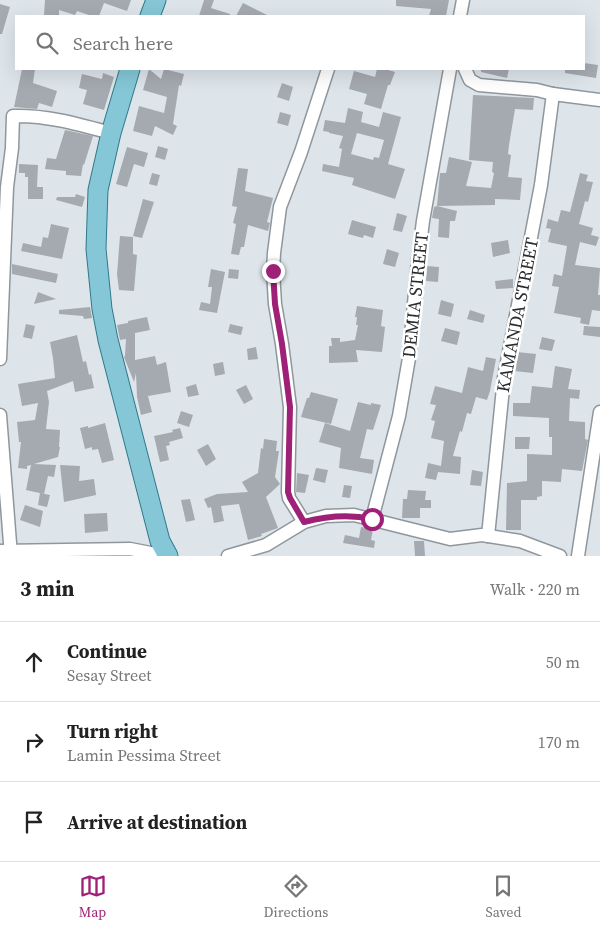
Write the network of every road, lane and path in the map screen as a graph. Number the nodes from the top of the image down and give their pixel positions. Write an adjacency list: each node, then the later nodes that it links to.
1 (156, 0): 3 (main road)
2 (463, 0): 4 (street)
3 (150, 15)
4 (460, 15)
5 (130, 70): 11 (main road)
6 (328, 70): 16 (street)
7 (450, 70): 15 (street, DEMIA STREET)
8 (465, 70): 9 (street)
9 (552, 94): 10 (street); 17 (street, KAMANDA STREET)
10 (600, 100)
11 (111, 133): 12 (street); 18 (main road)
12 (0, 359)
13 (600, 412): 24 (street)
14 (0, 415): 20 (street)
15 (372, 519): 16 (street); 17 (street)
16 (304, 522): 22 (street)
17 (488, 536): 23 (street)
18 (165, 551): 19 (street); 21 (main road)
19 (77, 552): 20 (street)
20 (7, 553)
21 (177, 556)
22 (228, 556)
23 (560, 556)
24 (578, 556)

